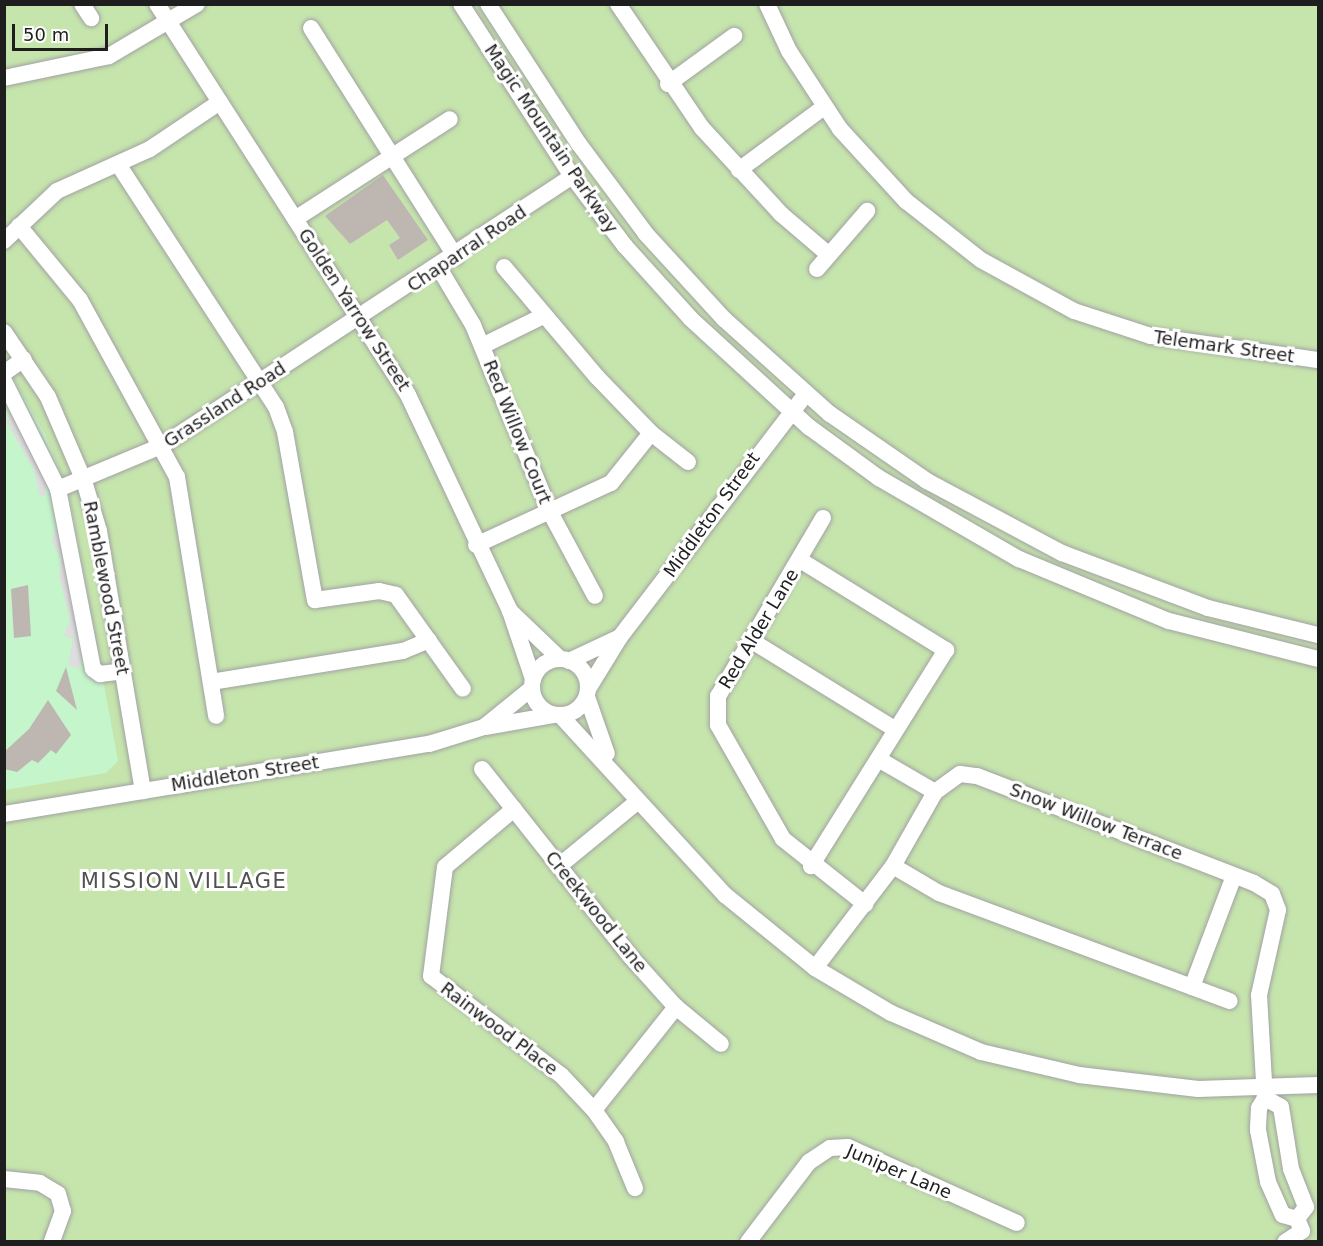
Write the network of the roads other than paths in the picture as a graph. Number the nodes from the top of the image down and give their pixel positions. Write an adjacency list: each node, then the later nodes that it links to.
1 (157, 4): 7 (street, Golden Yarrow Street)
2 (197, 4): 7 (street)
3 (461, 4): 18 (street, Magic Mountain Parkway)
4 (488, 4): 37 (street, Magic Mountain Parkway)
5 (618, 4): 11 (street)
6 (767, 4): 13 (street, Telemark Street)
7 (169, 24): 10 (street); 12 (street, Golden Yarrow Street)
8 (311, 28): 15 (street)
9 (734, 36): 11 (street)
10 (4, 78)
11 (668, 84): 17 (street)
12 (220, 102): 16 (street); 20 (street, Golden Yarrow Street)
13 (824, 107): 17 (street); 33 (street, Telemark Street)
14 (450, 118): 15 (street)
15 (394, 155): 20 (street); 24 (street)
16 (118, 164): 21 (street); 36 (street)
17 (739, 170): 23 (street)
18 (573, 176): 24 (street, Chaparral Road); 38 (street, Magic Mountain Parkway)
19 (867, 211): 23 (street)
20 (295, 219): 29 (street, Golden Yarrow Street)
21 (19, 226): 22 (street); 40 (street)
22 (4, 241)
23 (829, 255): 27 (street)
24 (456, 257): 26 (street, Chaparral Road)
25 (504, 267): 28 (street)
26 (439, 268): 29 (street, Chaparral Road); 31 (street, Red Willow Court)
27 (817, 268)
28 (543, 315): 31 (street); 39 (street)
29 (360, 318): 36 (street, Grassland Road); 46 (street, Golden Yarrow Street)
30 (4, 333): 32 (street, Ramblewood Street)
31 (482, 346): 44 (street, Red Willow Court)
32 (24, 359): 34 (street); 42 (street, Ramblewood Street)
33 (1318, 360)
34 (4, 373)
35 (4, 381): 43 (street)
36 (258, 384): 40 (street, Grassland Road); 52 (street)
37 (806, 394): 38 (street, Middleton Street); 50 (street, Magic Mountain Parkway)
38 (791, 412): 51 (street, Middleton Street); 54 (street, Magic Mountain Parkway)
39 (651, 433): 41 (street); 44 (street)
40 (164, 445): 42 (street, Grassland Road); 57 (street)
41 (688, 462)
42 (84, 481): 43 (street, Grassland Road); 56 (street, Ramblewood Street)
43 (58, 489): 56 (street)
44 (550, 512): 46 (street); 48 (street, Red Willow Court)
45 (823, 518): 47 (street, Red Alder Lane)
46 (476, 545): 49 (street, Golden Yarrow Street)
47 (800, 560): 53 (street, Red Alder Lane); 64 (street)
48 (595, 596)
49 (510, 611): 55 (street, Golden Yarrow Street); 58 (street, Golden Yarrow Street)
50 (1318, 635)
51 (620, 637): 55 (street, Middleton Street); 60 (street, Middleton Street)
52 (429, 640): 57 (street); 59 (street)
53 (752, 641): 64 (street); 74 (street, Red Alder Lane)
54 (1318, 659)
55 (565, 660): 58 (street); 60 (street)
56 (123, 671): 68 (street, Ramblewood Street)
57 (211, 682): 62 (street)
58 (532, 684): 61 (street); 63 (street, Middleton Street)
59 (463, 689)
60 (587, 693): 61 (street); 66 (street)
61 (557, 715): 63 (street, Middleton Street); 66 (street)
62 (216, 716)
63 (484, 727): 68 (street, Middleton Street)
64 (896, 730): 65 (street)
65 (880, 760): 69 (street); 74 (street)
66 (610, 764): 70 (street)
67 (482, 769): 71 (street, Creekwood Lane)
68 (143, 791): 72 (street, Middleton Street)
69 (935, 792): 75 (street, Snow Willow Terrace); 76 (street, Snow Willow Terrace)
70 (638, 801): 73 (street); 78 (street)
71 (514, 809): 73 (street, Creekwood Lane); 85 (street, Rainwood Place)
72 (4, 814)
73 (559, 866): 81 (street, Creekwood Lane)
74 (811, 866): 77 (street, Red Alder Lane)
75 (893, 866): 77 (street, Snow Willow Terrace); 79 (street)
76 (1234, 876): 79 (street); 84 (street, Snow Willow Terrace)
77 (865, 904): 78 (street, Snow Willow Terrace)
78 (815, 968): 84 (street)
79 (1192, 987): 80 (street)
80 (1230, 1001)
81 (676, 1007): 82 (street, Creekwood Lane); 85 (street)
82 (721, 1044)
83 (1318, 1085): 84 (street)
84 (1265, 1094): 89 (street); 89 (street, Snow Willow Terrace)
85 (594, 1110): 87 (street, Rainwood Place)
86 (4, 1179): 90 (street)
87 (635, 1188)
88 (1017, 1223): 91 (street, Juniper Lane)
89 (1299, 1225): 92 (street)
90 (52, 1242)
91 (748, 1242)
92 (1286, 1242)

